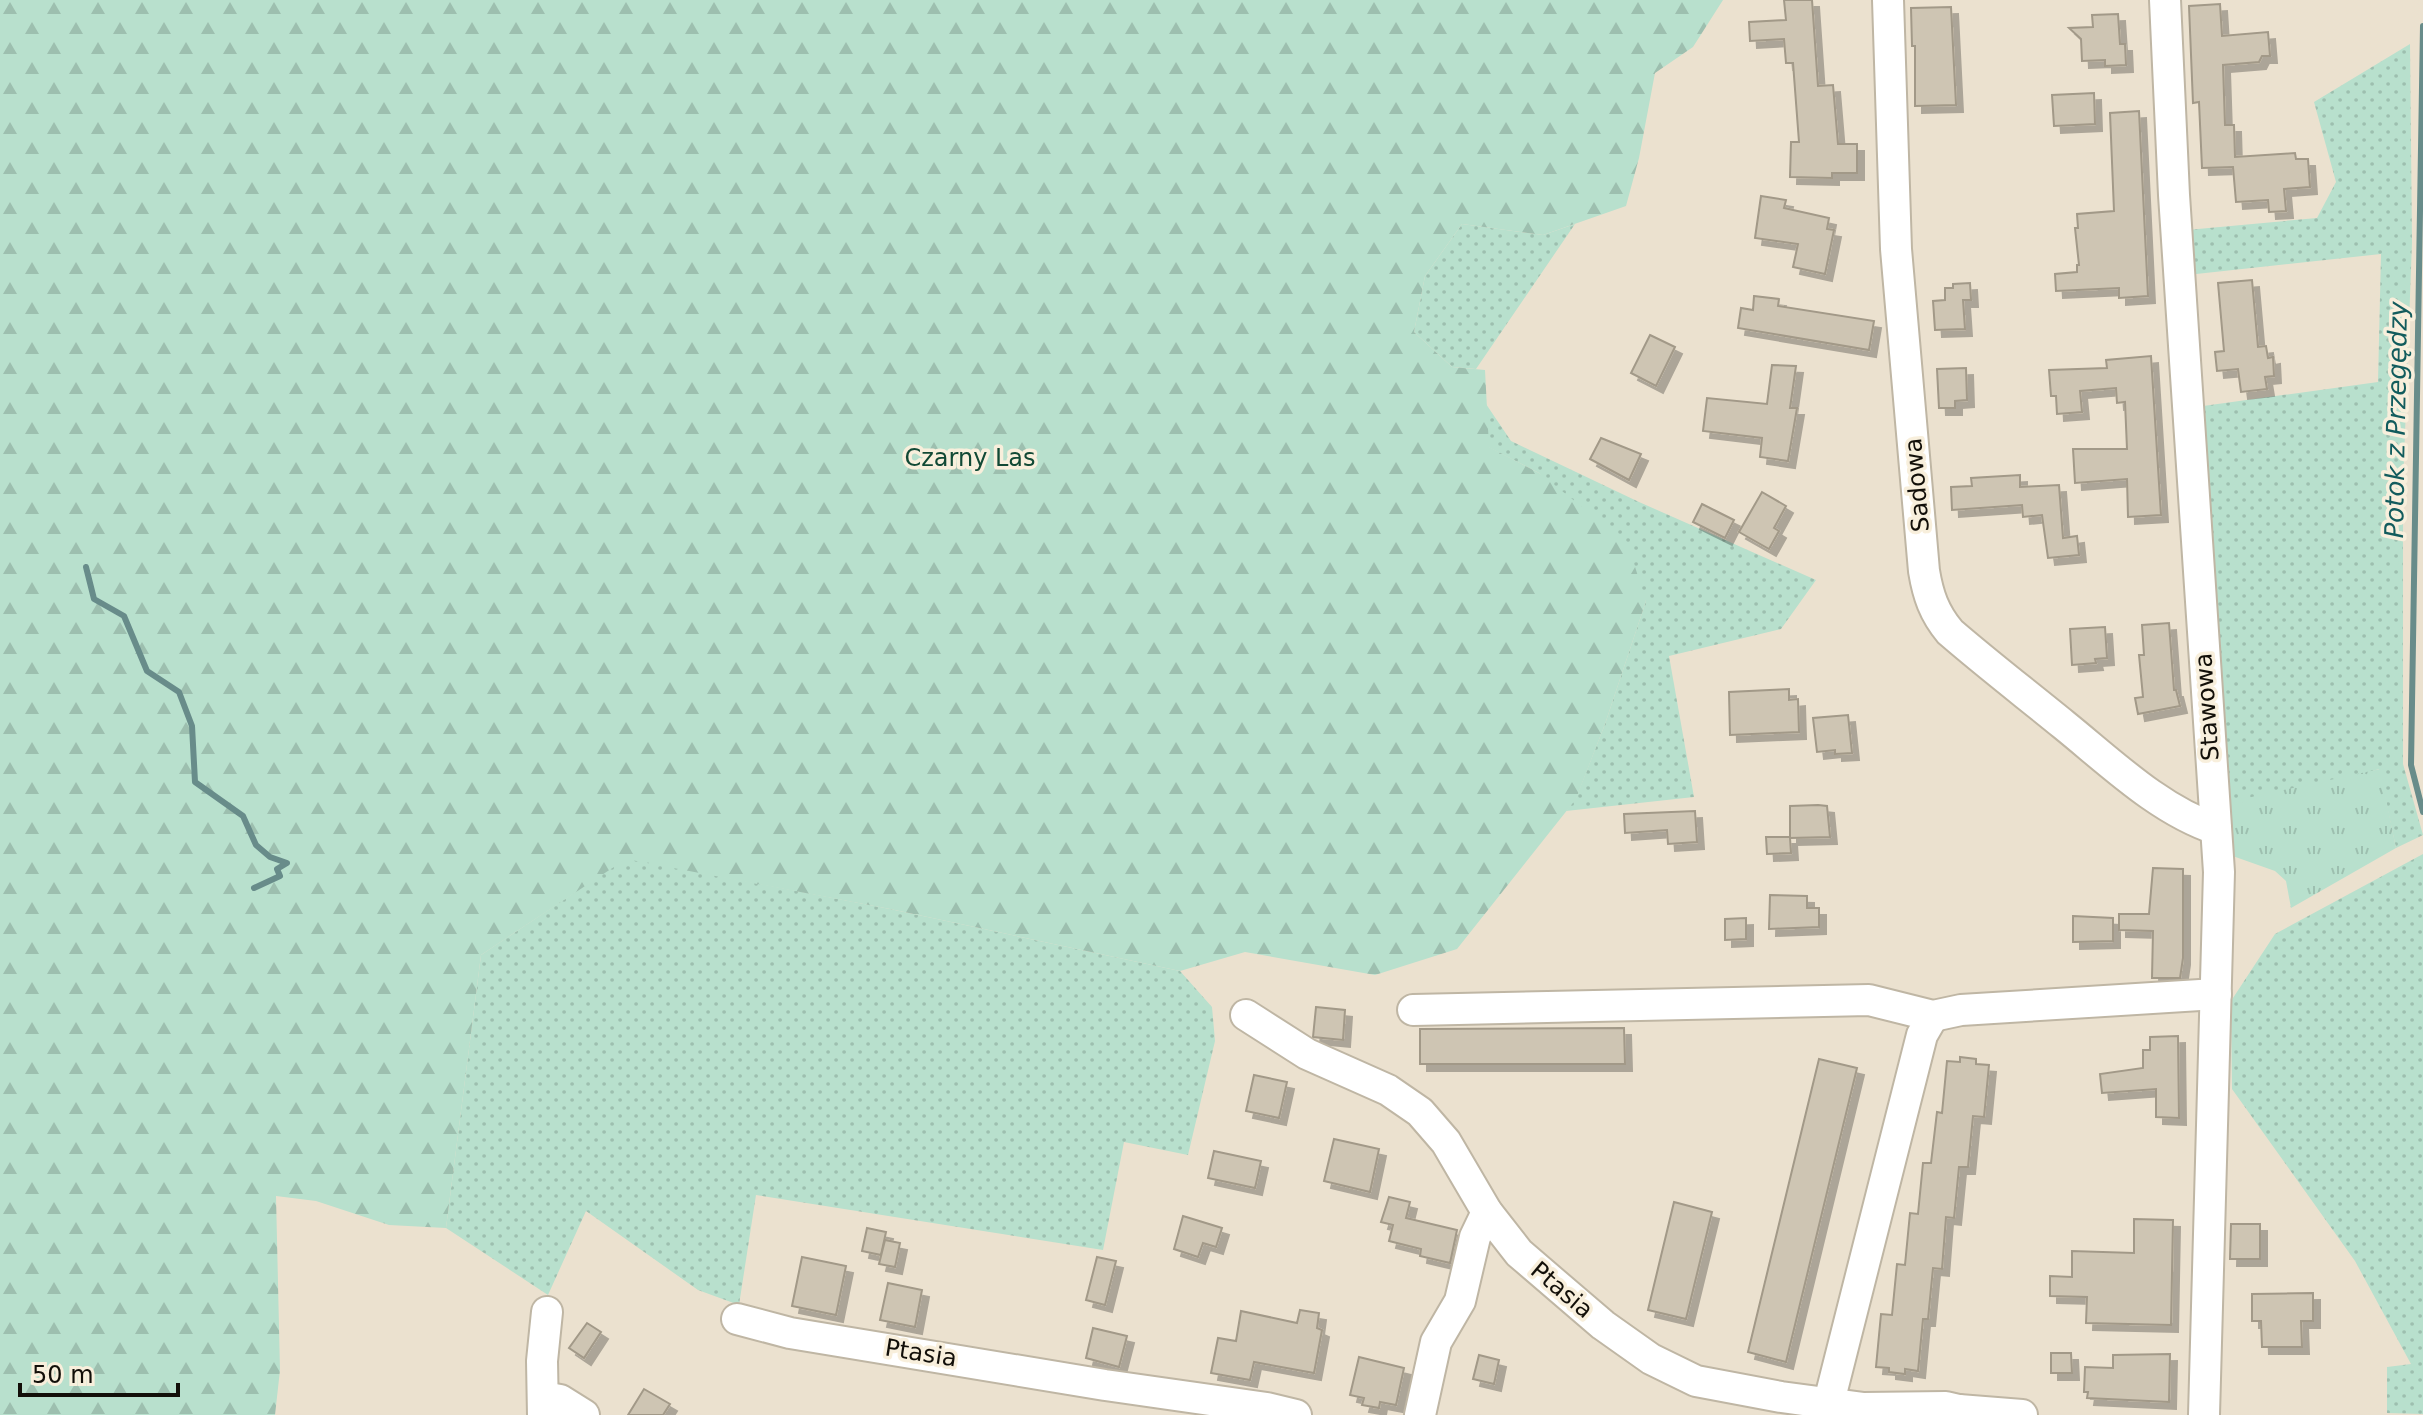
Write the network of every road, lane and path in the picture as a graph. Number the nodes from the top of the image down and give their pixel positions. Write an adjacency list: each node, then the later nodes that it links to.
1 (1888, 0): 3 (street, Sadowa)
2 (2165, 0): 3 (street, Stawowa)
3 (2216, 829): 4 (street, Stawowa)
4 (2216, 994): 7 (street); 18 (street, Stawowa)
5 (1413, 1010): 7 (street)
6 (1246, 1015): 8 (street, Ptasia)
7 (1933, 1016): 11 (street)
8 (1487, 1212): 11 (street, Ptasia); 16 (street)
9 (547, 1312): 12 (street)
10 (737, 1319): 15 (street, Ptasia)
11 (1829, 1402): 13 (street, Ptasia)
12 (543, 1406): 14 (street)
13 (1959, 1412): 17 (street, Ptasia)
14 (584, 1415)
15 (1296, 1415)
16 (1420, 1415)
17 (2022, 1415)
18 (2204, 1415)

